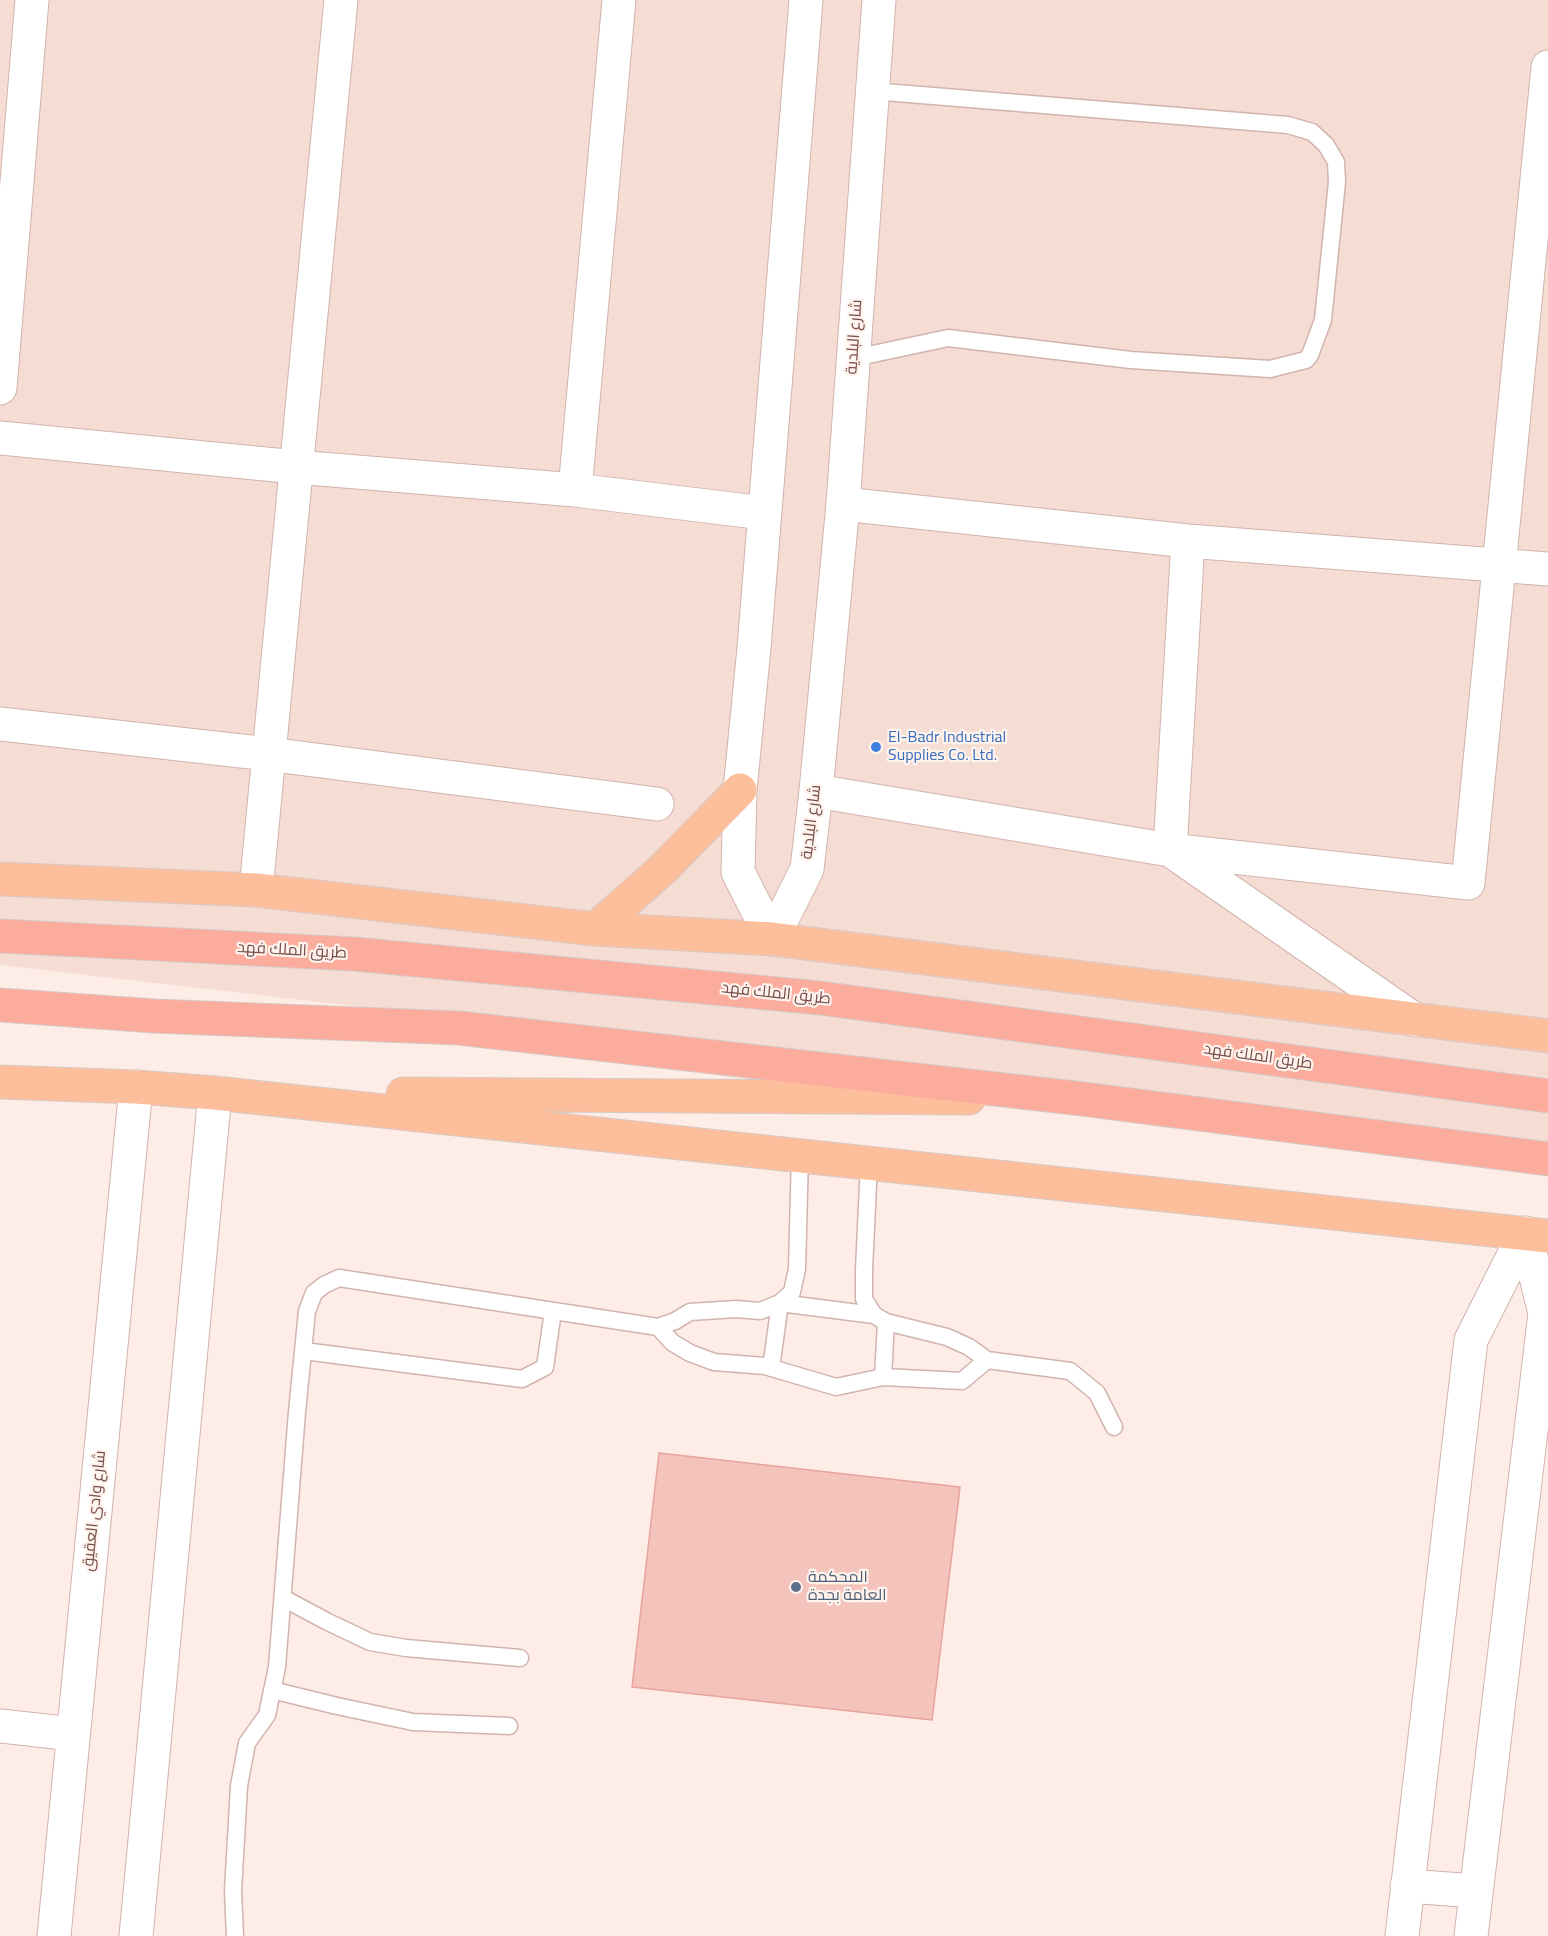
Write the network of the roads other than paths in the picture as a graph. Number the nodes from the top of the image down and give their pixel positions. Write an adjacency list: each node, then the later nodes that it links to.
1 (32, 0): 10 (street)
2 (341, 0): 12 (street)
3 (619, 0): 13 (street)
4 (806, 0): 15 (street)
5 (879, 0): 7 (street, شارع البلدية)
6 (1548, 67): 8 (street)
7 (872, 91): 9 (street, شارع البلدية); 9 (lane)
8 (1537, 303): 17 (street)
9 (854, 358): 14 (street, شارع البلدية)
10 (0, 388)
11 (0, 438): 12 (street)
12 (296, 467): 13 (street); 20 (street)
13 (575, 490): 15 (street)
14 (843, 504): 16 (street); 22 (street, شارع البلدية)
15 (764, 513): 21 (street)
16 (1188, 541): 17 (street); 24 (street)
17 (1500, 566): 18 (street); 24 (street)
18 (1548, 569)
19 (0, 724): 20 (street)
20 (268, 754): 23 (street); 26 (street)
21 (740, 790): 27 (main road); 29 (street)
22 (816, 791): 24 (street); 29 (street, شارع البلدية)
23 (657, 804)
24 (1170, 850): 31 (street)
25 (8, 880): 26 (main road)
26 (256, 890): 27 (main road)
27 (595, 929): 29 (main road)
28 (0, 936): 36 (highway, طريق الملك فهد)
29 (772, 939): 31 (main road)
30 (0, 1005): 37 (highway)
31 (1415, 1020): 32 (main road)
32 (1548, 1036)
33 (0, 1082): 34 (main road)
34 (136, 1087): 35 (main road); 56 (street, شارع وادي العقيق)
35 (215, 1093): 37 (main road); 38 (main road); 60 (street)
36 (1548, 1096)
37 (1083, 1099): 39 (highway)
38 (800, 1155): 40 (main road); 42 (lane)
39 (1548, 1159)
40 (869, 1163): 41 (main road); 44 (lane)
41 (1537, 1234): 57 (street); 58 (street)
42 (780, 1303): 44 (lane); 45 (lane); 48 (lane)
43 (553, 1311): 45 (lane); 46 (lane); 46 (lane)
44 (880, 1318): 47 (lane); 49 (lane)
45 (658, 1327): 48 (lane)
46 (304, 1351): 51 (lane)
47 (987, 1360): 49 (lane); 50 (lane)
48 (771, 1368): 49 (lane)
49 (882, 1377)
50 (1114, 1426)
51 (283, 1598): 52 (lane); 53 (lane)
52 (520, 1658)
53 (272, 1690): 55 (lane); 61 (lane)
54 (0, 1726): 56 (street)
55 (509, 1726)
56 (73, 1734): 59 (street, شارع وادي العقيق)
57 (1407, 1886): 58 (street); 62 (street)
58 (1476, 1891): 63 (street)
59 (54, 1936)
60 (136, 1936)
61 (235, 1936)
62 (1402, 1936)
63 (1471, 1936)

